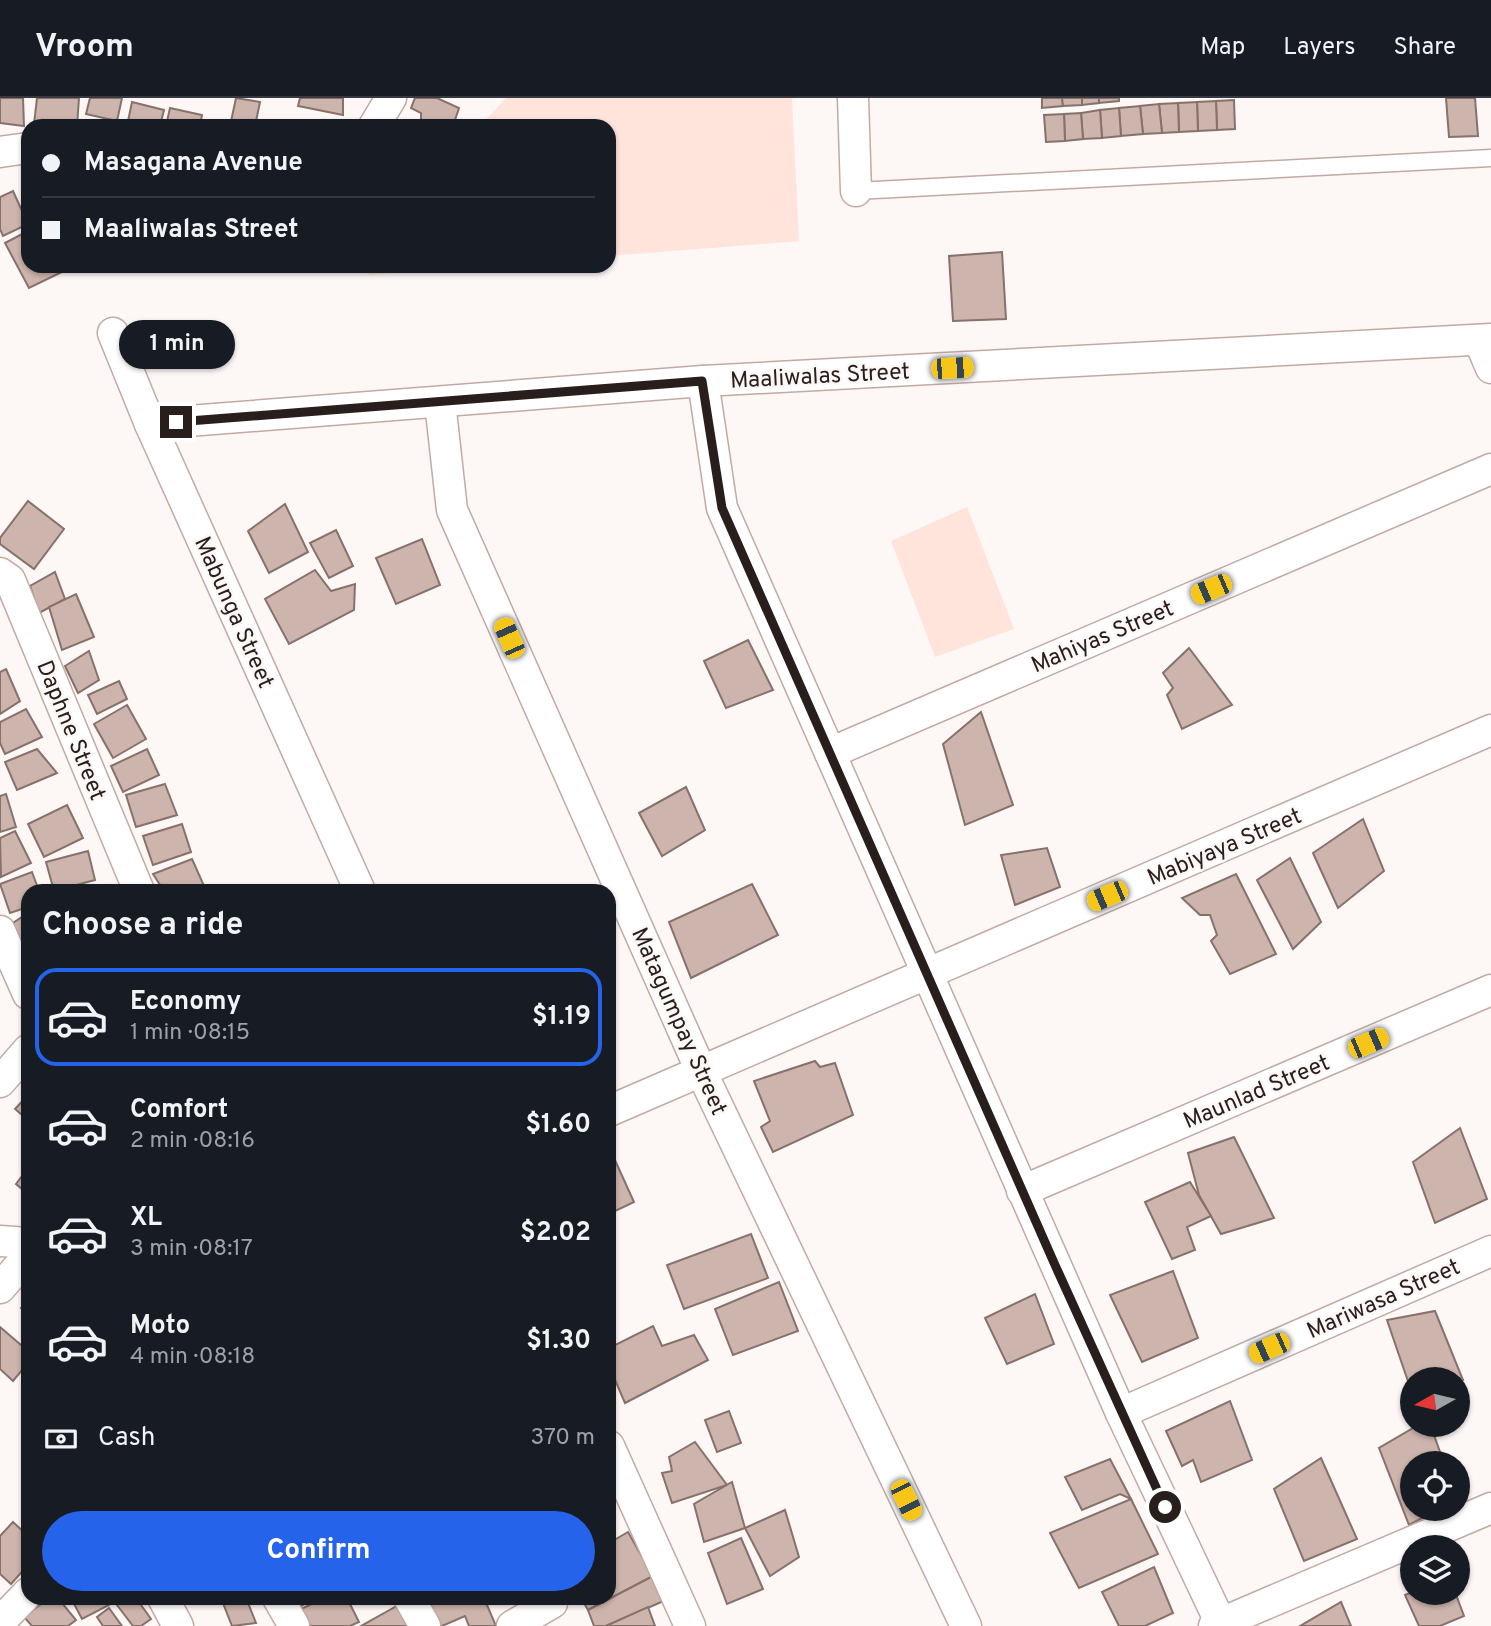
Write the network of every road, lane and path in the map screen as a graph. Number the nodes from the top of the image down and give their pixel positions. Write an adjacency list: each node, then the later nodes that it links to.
1 (391, 98): 3 (street)
2 (853, 98): 7 (street)
3 (378, 119)
4 (21, 149): 5 (street)
5 (0, 152)
6 (1491, 158): 7 (lane)
7 (856, 191)
8 (113, 332): 13 (street, Mabunga Street)
9 (1485, 339): 10 (street); 11 (street, Maaliwalas Street)
10 (1491, 368)
11 (702, 381): 12 (street, Maaliwalas Street); 17 (street)
12 (440, 402): 13 (street, Maaliwalas Street); 25 (street, Matagumpay Street)
13 (150, 424): 19 (street, Mabunga Street)
14 (1491, 469): 17 (street, Mahiyas Street)
15 (0, 573): 18 (street, Daphne Street)
16 (1491, 730): 21 (street, Mabiyaya Street)
17 (830, 753): 21 (street)
18 (136, 884)
19 (357, 884)
20 (0, 930): 22 (street)
21 (928, 973): 25 (street, Mabiyaya Street); 28 (street)
22 (21, 978)
23 (1491, 990): 28 (street, Maunlad Street)
24 (21, 1058): 26 (street)
25 (701, 1071): 27 (street, Mabiyaya Street); 47 (street, Matagumpay Street)
26 (0, 1082)
27 (616, 1108)
28 (1022, 1191): 34 (street)
29 (0, 1241): 30 (street)
30 (21, 1242)
31 (1491, 1251): 34 (street, Mariwasa Street)
32 (21, 1264): 33 (street)
33 (0, 1288)
34 (1121, 1413): 41 (street)
35 (616, 1462): 46 (street)
36 (1491, 1508): 41 (street)
37 (167, 1605): 42 (street)
38 (282, 1605): 43 (street)
39 (413, 1605): 44 (street)
40 (555, 1609): 45 (street)
41 (1219, 1625)
42 (178, 1626)
43 (294, 1626)
44 (425, 1626)
45 (512, 1626)
46 (690, 1626)
47 (966, 1626)

